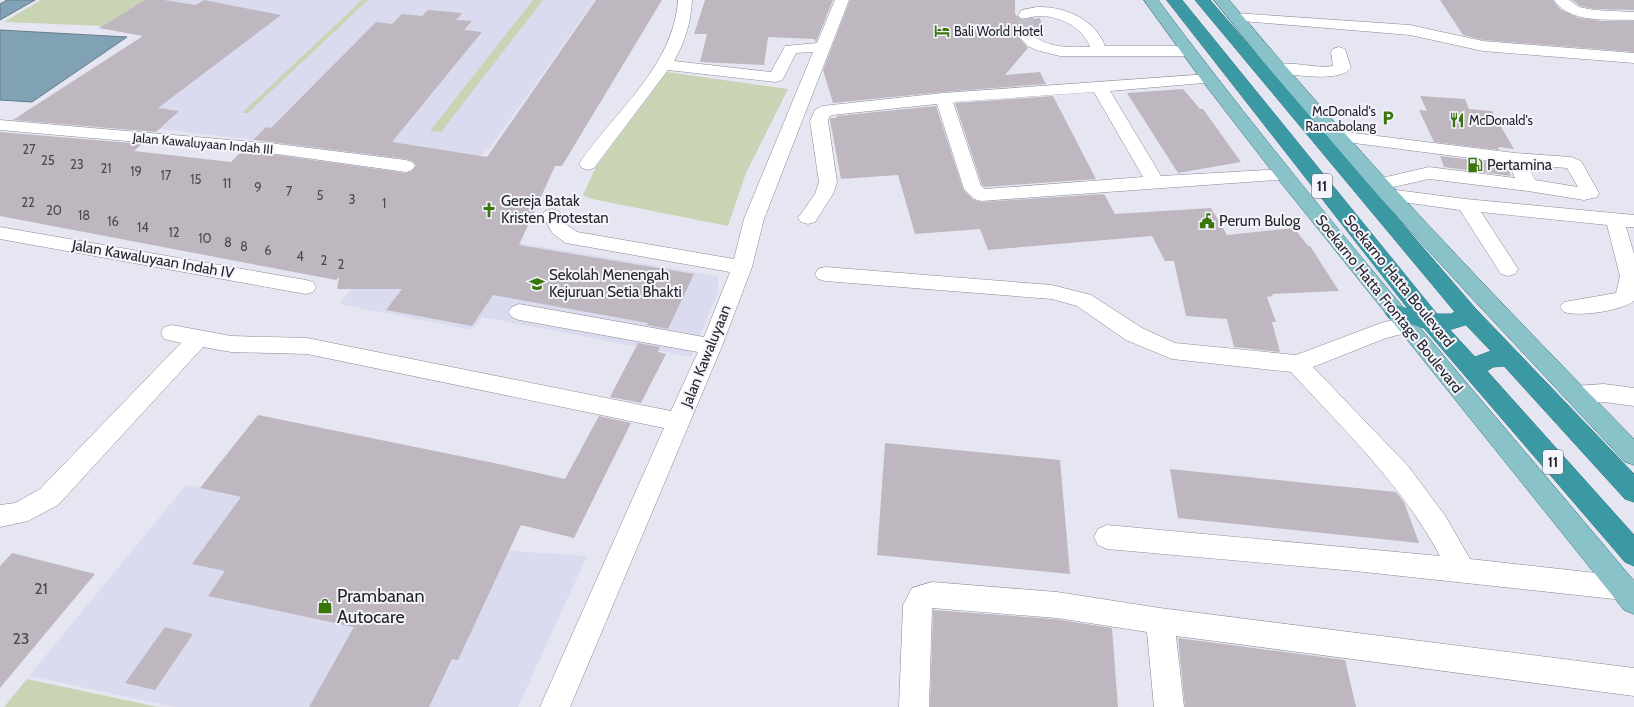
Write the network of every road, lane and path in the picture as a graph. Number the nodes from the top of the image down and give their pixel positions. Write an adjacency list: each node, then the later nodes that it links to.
1 (684, 0): 19 (street)
2 (842, 0): 13 (street, Jalan Kawaluyaan)
3 (1151, 0): 16 (main road, Soekarno Hatta Frontage Boulevard)
4 (1174, 0): 46 (highway, Soekarno Hatta Boulevard / 11)
5 (1202, 0): 44 (highway, Soekarno Hatta Boulevard / 11)
6 (1222, 0): 11 (main road)
7 (1560, 0): 10 (street)
8 (1056, 13): 9 (street); 14 (street); 15 (street)
9 (1025, 16)
10 (1634, 16)
11 (1235, 17): 18 (street); 20 (main road)
12 (1027, 37): 14 (street)
13 (823, 47): 19 (street); 38 (street, Jalan Kawaluyaan)
14 (1064, 51): 15 (street)
15 (1099, 51): 16 (street)
16 (1188, 51): 21 (main road, Soekarno Hatta Frontage Boulevard)
17 (1339, 52): 20 (street)
18 (1634, 58)
19 (664, 65): 27 (street)
20 (1279, 68): 25 (main road)
21 (1209, 79): 22 (street); 29 (main road, Soekarno Hatta Frontage Boulevard)
22 (1100, 88): 23 (street); 30 (street)
23 (942, 98): 30 (street); 35 (street)
24 (0, 125): 28 (street, Jalan Kawaluyaan Indah III)
25 (1336, 136): 26 (street); 32 (main road)
26 (1516, 158): 31 (street); 31 (street)
27 (588, 164)
28 (406, 166)
29 (1284, 175): 30 (street); 45 (main road, Soekarno Hatta Frontage Boulevard)
30 (1155, 182)
31 (1528, 185): 32 (street)
32 (1384, 190): 33 (street); 53 (main road)
33 (1466, 205): 36 (street); 39 (street)
34 (552, 215): 38 (street)
35 (808, 218)
36 (1624, 220): 42 (street)
37 (0, 233): 41 (street, Jalan Kawaluyaan Indah IV)
38 (742, 267): 49 (street, Jalan Kawaluyaan)
39 (1508, 269)
40 (825, 274): 51 (street)
41 (306, 286)
42 (1572, 307)
43 (519, 312): 49 (street)
44 (1468, 313): 46 (highway); 50 (highway, Soekarno Hatta Boulevard / 11)
45 (1401, 319): 46 (highway); 51 (street); 62 (main road, Soekarno Hatta Frontage Boulevard)
46 (1430, 321): 52 (highway, Soekarno Hatta Boulevard / 11)
47 (172, 333): 48 (street)
48 (198, 338): 55 (street); 58 (street)
49 (711, 346): 55 (street, Jalan Kawaluyaan)
50 (1508, 358): 52 (highway); 57 (highway, Soekarno Hatta Boulevard / 11)
51 (1297, 364): 61 (street)
52 (1473, 370): 60 (highway, Soekarno Hatta Boulevard / 11)
53 (1576, 395): 54 (street); 56 (main road)
54 (1634, 397)
55 (678, 422): 65 (street, Jalan Kawaluyaan)
56 (1634, 455)
57 (1634, 491)
58 (0, 516)
59 (1107, 537): 61 (street)
60 (1634, 554)
61 (1462, 571): 62 (street)
62 (1628, 594)
63 (1160, 621): 64 (street); 66 (street); 67 (street)
64 (1634, 682)
65 (555, 707)
66 (914, 707)
67 (1169, 707)

